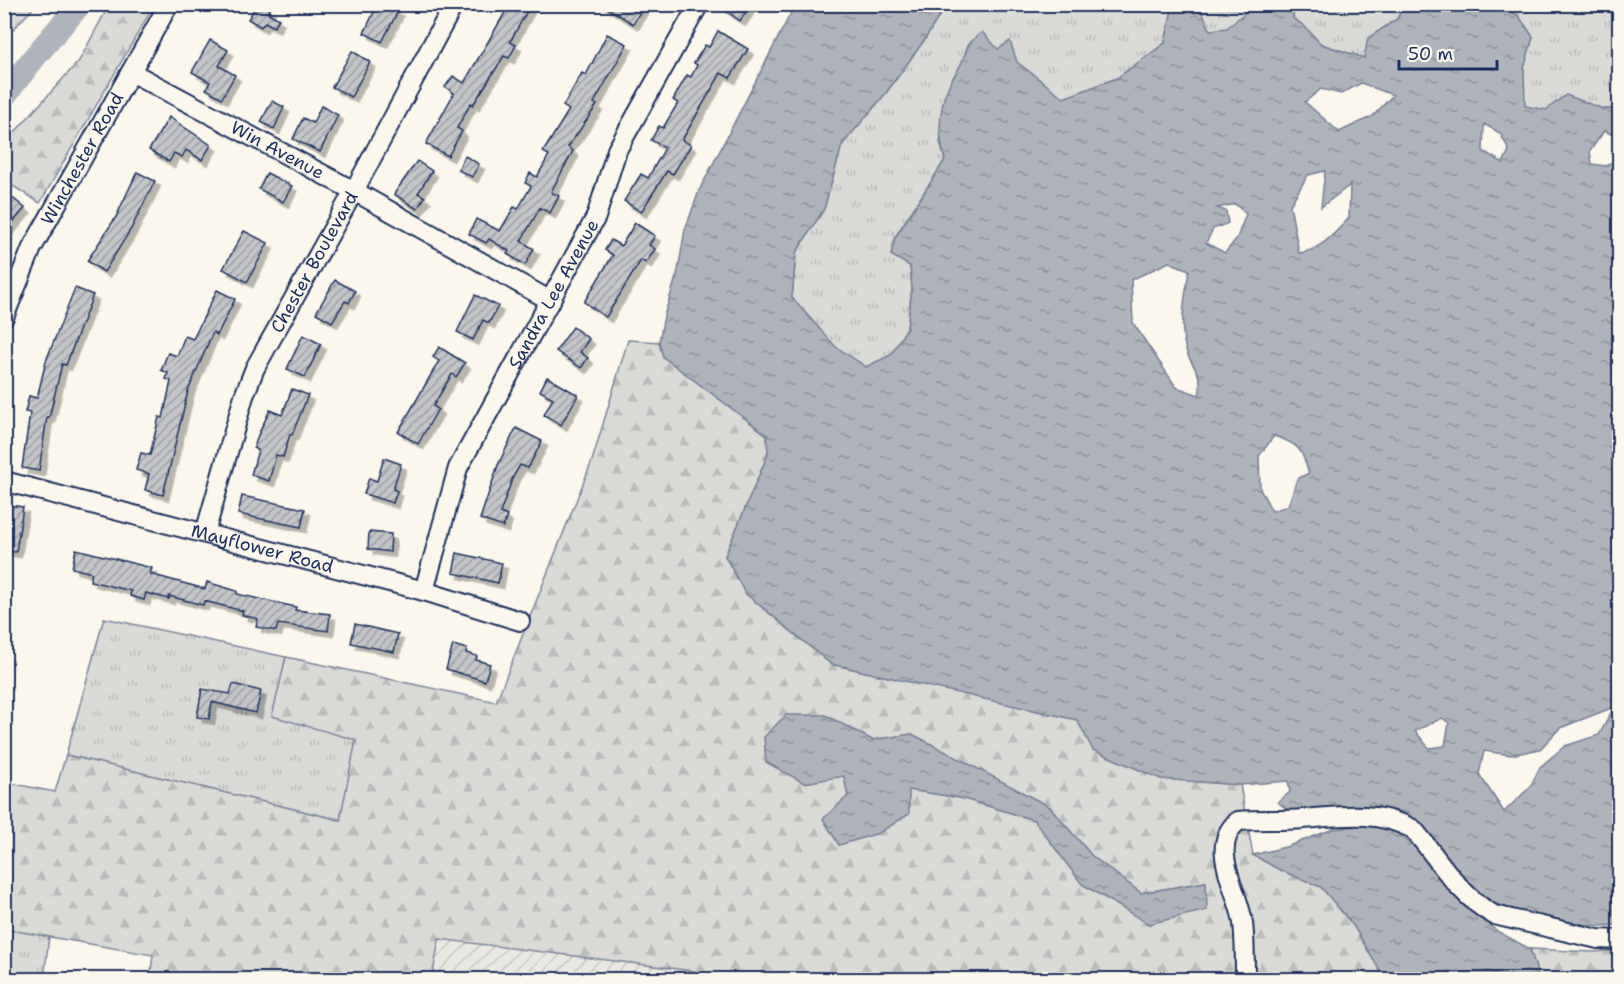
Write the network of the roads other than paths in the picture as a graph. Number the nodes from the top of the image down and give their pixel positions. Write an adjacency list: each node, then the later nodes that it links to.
1 (169, 4): 4 (street, Winchester Road)
2 (454, 4): 5 (street, Chester Boulevard)
3 (699, 4): 6 (street, Sandra Lee Avenue)
4 (131, 72): 5 (street, Win Avenue); 7 (street, Winchester Road)
5 (354, 191): 6 (street, Win Avenue); 9 (street, Chester Boulevard)
6 (551, 301): 10 (street, Sandra Lee Avenue)
7 (4, 316)
8 (4, 481): 9 (street, Mayflower Road)
9 (205, 533): 10 (street, Mayflower Road)
10 (424, 591): 11 (street, Mayflower Road)
11 (520, 621)
12 (1620, 940): 13 (street)
13 (1245, 980)

